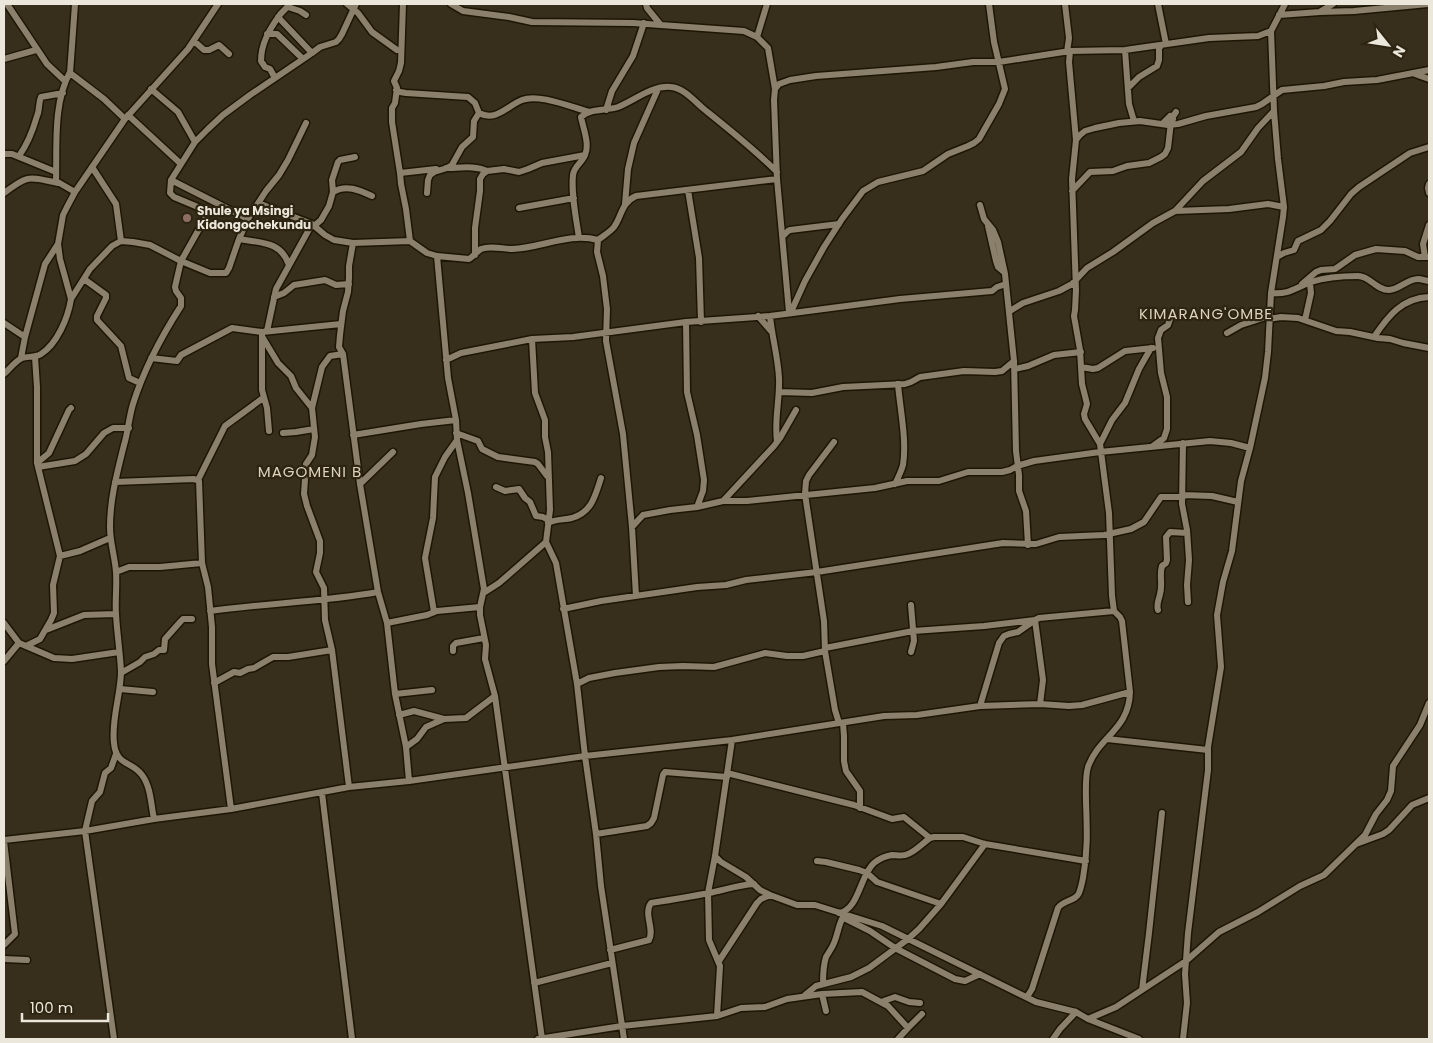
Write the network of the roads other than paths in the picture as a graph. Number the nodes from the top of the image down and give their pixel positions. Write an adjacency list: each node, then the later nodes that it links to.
1 (7, 4): 28 (street)
2 (75, 4): 38 (street)
3 (218, 4): 26 (street)
4 (347, 4): 16 (street)
5 (403, 4): 47 (street)
6 (451, 4): 21 (street)
7 (646, 4): 22 (street)
8 (767, 4): 25 (street)
9 (989, 4): 36 (street)
10 (1066, 4): 31 (street)
11 (1158, 4): 27 (street)
12 (1285, 4): 19 (street)
13 (1333, 4): 17 (street)
14 (1428, 4): 17 (street)
15 (288, 6): 18 (street); 20 (street)
16 (354, 7): 29 (street); 32 (street)
17 (1320, 12): 19 (street)
18 (306, 15)
19 (1279, 15): 23 (street)
20 (278, 17): 24 (street); 32 (street)
21 (644, 23): 22 (street); 50 (street)
22 (660, 24): 25 (street)
23 (1271, 31): 27 (street); 49 (street)
24 (267, 34): 35 (street); 40 (street)
25 (757, 37): 46 (street)
26 (194, 41): 33 (street); 44 (street)
27 (1164, 44): 30 (street); 43 (street)
28 (36, 50): 34 (street); 42 (street)
29 (397, 50)
30 (1125, 50): 31 (street); 43 (street)
31 (1069, 52): 36 (street); 58 (street)
32 (312, 53): 35 (street)
33 (230, 54)
34 (4, 59)
35 (303, 59): 40 (street)
36 (999, 62): 46 (street); 91 (street)
37 (1429, 70): 39 (street)
38 (70, 72): 42 (street); 54 (street)
39 (1414, 74): 41 (street); 49 (street)
40 (275, 78): 59 (street)
41 (1429, 79)
42 (65, 81): 48 (street)
43 (1128, 88): 56 (street)
44 (152, 89): 54 (street); 59 (street)
45 (658, 89): 50 (street); 71 (street); 85 (street)
46 (775, 89): 71 (street)
47 (396, 90): 53 (street); 70 (street)
48 (63, 93): 63 (street); 69 (street)
49 (1273, 97): 51 (street); 55 (street)
50 (606, 110): 52 (street)
51 (1274, 111): 87 (street); 89 (street)
52 (592, 112): 53 (street); 62 (street)
53 (479, 113): 67 (street)
54 (126, 117): 65 (street); 66 (street)
55 (1174, 119): 56 (street); 76 (street)
56 (1134, 121): 58 (street)
57 (306, 124): 84 (street)
58 (1076, 140): 76 (street)
59 (195, 142): 65 (street)
60 (1429, 147): 104 (street)
61 (4, 154): 63 (street)
62 (585, 155): 68 (street); 83 (street)
63 (19, 156): 69 (street)
64 (355, 157): 78 (street)
65 (181, 164): 72 (street)
66 (92, 167): 77 (street); 99 (street)
67 (448, 168): 68 (street); 70 (street); 80 (street)
68 (487, 171): 102 (street)
69 (56, 172): 73 (street)
70 (404, 173): 98 (street)
71 (777, 175): 75 (street); 94 (street)
72 (171, 180): 90 (street); 106 (street)
73 (58, 183): 77 (street); 79 (street)
74 (1429, 184): 81 (street)
75 (688, 190): 85 (street); 127 (street)
76 (1072, 191): 109 (street)
77 (75, 192): 101 (street)
78 (333, 192): 82 (street); 92 (street)
79 (4, 193)
80 (426, 193)
81 (1429, 193)
82 (372, 196)
83 (574, 198): 88 (street); 95 (street)
84 (258, 203): 90 (street); 92 (street)
85 (625, 204): 97 (street)
86 (980, 205): 113 (street)
87 (1284, 206): 89 (street); 104 (street)
88 (519, 208)
89 (1175, 211): 109 (street)
90 (248, 219): 96 (street)
91 (839, 224): 94 (street); 120 (street)
92 (313, 225): 100 (street); 107 (street)
93 (1429, 225): 105 (street)
94 (783, 236): 120 (street)
95 (579, 238): 97 (street); 102 (street)
96 (240, 239): 106 (street); 107 (street)
97 (598, 240): 132 (street)
98 (410, 241): 100 (street); 103 (street)
99 (121, 242): 106 (street); 108 (street)
100 (353, 243): 112 (street)
101 (58, 244): 118 (street); 134 (street)
102 (475, 255): 103 (street)
103 (438, 256): 145 (street)
104 (1277, 257): 115 (street)
105 (1427, 257): 114 (street)
106 (181, 261): 144 (street)
107 (289, 264): 116 (street)
108 (84, 279): 118 (street); 150 (street)
109 (1075, 280): 119 (street); 140 (street)
110 (1429, 281): 111 (street)
111 (1310, 283): 114 (street); 125 (street)
112 (349, 284): 116 (street); 129 (street)
113 (1006, 284): 119 (street); 120 (street)
114 (1297, 288): 115 (street)
115 (1271, 293): 123 (street)
116 (274, 297): 131 (street)
117 (1429, 297): 135 (street)
118 (71, 299): 142 (street)
119 (1010, 310): 146 (street)
120 (790, 312): 122 (street)
121 (758, 316): 122 (street); 127 (street); 130 (street)
122 (770, 316): 130 (street)
123 (1269, 317): 125 (street); 133 (street); 169 (street)
124 (1170, 319): 137 (street)
125 (1305, 320): 135 (street)
126 (686, 322): 127 (street); 132 (street); 185 (street)
127 (701, 322)
128 (4, 323): 134 (street)
129 (341, 324): 131 (street); 141 (street)
130 (771, 331): 152 (street)
131 (264, 333): 144 (street); 153 (street); 155 (street)
132 (605, 333): 136 (street); 187 (street)
133 (1227, 333)
134 (25, 337): 143 (street)
135 (1374, 338): 139 (street)
136 (532, 339): 145 (street); 174 (street)
137 (1159, 346): 138 (street); 168 (street)
138 (1151, 348): 147 (street); 167 (street)
139 (1429, 348)
140 (1081, 352): 147 (street); 148 (street)
141 (343, 354): 155 (street); 162 (street)
142 (35, 357): 143 (street); 172 (street)
143 (21, 358): 149 (street)
144 (151, 358): 150 (street)
145 (446, 360): 157 (street)
146 (1014, 361): 148 (street); 151 (street)
147 (1081, 367): 167 (street)
148 (1015, 369): 173 (street)
149 (4, 374)
150 (140, 384): 158 (street)
151 (898, 384): 152 (street); 179 (street)
152 (779, 392): 164 (street)
153 (263, 398): 160 (street); 176 (street)
154 (72, 408): 172 (street)
155 (312, 408): 159 (street)
156 (796, 410): 164 (street)
157 (456, 420): 162 (street); 163 (street)
158 (129, 428): 172 (street); 177 (street)
159 (314, 429): 161 (street); 200 (street)
160 (268, 431)
161 (283, 433)
162 (353, 435): 178 (street)
163 (457, 437): 174 (street); 198 (street); 208 (street)
164 (777, 441): 183 (street)
165 (834, 442): 181 (street)
166 (1183, 443): 168 (street); 169 (street); 182 (street)
167 (1100, 444): 171 (street)
168 (1151, 447): 171 (street)
169 (1250, 448): 184 (street)
170 (393, 452): 178 (street)
171 (1100, 452): 173 (street); 189 (street)
172 (37, 465): 193 (street)
173 (1017, 466): 179 (street); 192 (street)
174 (548, 477): 186 (street)
175 (601, 478): 186 (street)
176 (198, 480): 177 (street); 194 (street)
177 (115, 482): 190 (street)
178 (360, 484): 197 (street)
179 (895, 484): 181 (street)
180 (496, 487): 186 (street)
181 (805, 494): 183 (street); 196 (street)
182 (1183, 496): 184 (street); 188 (street); 189 (street)
183 (723, 501): 185 (street)
184 (1238, 502): 243 (street)
185 (697, 507): 187 (street)
186 (548, 522): 191 (street)
187 (632, 527): 199 (street)
188 (1187, 532): 201 (street); 206 (street)
189 (1110, 534): 192 (street); 205 (street)
190 (110, 538): 193 (street); 195 (street)
191 (546, 542): 198 (street); 204 (street)
192 (1028, 545): 196 (street)
193 (60, 556): 214 (street)
194 (202, 563): 195 (street); 207 (street)
195 (116, 572): 209 (street)
196 (817, 572): 199 (street); 219 (street)
197 (378, 592): 200 (street); 213 (street)
198 (484, 592): 203 (street)
199 (636, 596): 204 (street)
200 (325, 600): 207 (street); 220 (street)
201 (1188, 602)
202 (911, 604): 215 (street)
203 (480, 607): 208 (street); 216 (street)
204 (564, 609): 227 (street)
205 (1114, 610): 211 (street); 231 (street)
206 (1158, 610)
207 (210, 611): 226 (street)
208 (434, 612): 213 (street)
209 (116, 614): 214 (street); 222 (street)
210 (192, 619): 225 (street)
211 (1035, 620): 215 (street); 235 (street); 236 (street)
212 (4, 623): 217 (street)
213 (387, 623): 232 (street)
214 (46, 630): 218 (street)
215 (913, 631): 219 (street); 223 (street)
216 (484, 638): 221 (street); 233 (street)
217 (19, 643): 218 (street); 224 (street)
218 (26, 646): 222 (street)
219 (825, 649): 227 (street); 239 (street)
220 (332, 650): 226 (street); 249 (street)
221 (453, 651)
222 (119, 652): 225 (street)
223 (911, 652)
224 (4, 661)
225 (121, 673): 228 (street)
226 (214, 683): 253 (street)
227 (577, 684): 245 (street)
228 (120, 689): 230 (street); 244 (street)
229 (432, 690): 232 (street)
230 (153, 692)
231 (1130, 692): 235 (street); 240 (street)
232 (395, 694): 237 (street)
233 (495, 696): 238 (street); 246 (street)
234 (1429, 703): 261 (street)
235 (1040, 704): 236 (street)
236 (980, 706): 239 (street)
237 (399, 715): 238 (street); 242 (street)
238 (444, 720): 242 (street)
239 (841, 723): 241 (street); 252 (street)
240 (1107, 739): 243 (street); 264 (street)
241 (732, 740): 245 (street); 247 (street)
242 (406, 747): 248 (street)
243 (1208, 750): 278 (street)
244 (116, 754): 255 (street); 256 (street)
245 (585, 756): 246 (street); 257 (street)
246 (506, 767): 248 (street); 281 (street)
247 (727, 775): 252 (street); 257 (street); 262 (street)
248 (409, 781): 249 (street)
249 (349, 787): 250 (street)
250 (322, 793): 253 (street); 298 (street)
251 (1429, 798): 261 (street)
252 (860, 808): 258 (street)
253 (231, 809): 255 (street)
254 (1162, 813): 283 (street)
255 (154, 819): 256 (street)
256 (85, 831): 259 (street); 297 (street)
257 (596, 834): 274 (street)
258 (930, 838): 260 (street); 265 (street)
259 (4, 841): 272 (street)
260 (985, 844): 264 (street); 269 (street)
261 (1353, 846): 278 (street)
262 (716, 856): 266 (street); 267 (street)
263 (817, 861): 265 (street)
264 (1086, 861): 286 (street)
265 (867, 873): 269 (street); 270 (street)
266 (754, 884): 267 (street); 268 (street)
267 (708, 893): 274 (street); 277 (street)
268 (770, 895): 270 (street); 277 (street)
269 (941, 904): 271 (street)
270 (841, 915): 271 (street); 273 (street); 282 (street)
271 (908, 939): 273 (street); 280 (street)
272 (4, 944)
273 (895, 948): 280 (street); 282 (street)
274 (610, 950): 279 (street)
275 (4, 959): 276 (street)
276 (27, 960)
277 (719, 961): 292 (street)
278 (1186, 961): 283 (street); 304 (street)
279 (612, 963): 281 (street); 294 (street)
280 (980, 974): 286 (street)
281 (534, 983): 300 (street)
282 (823, 984): 285 (street)
283 (1142, 990): 293 (street)
284 (822, 994): 285 (street); 287 (street); 289 (street)
285 (802, 997): 292 (street)
286 (1027, 997): 290 (street)
287 (880, 1002): 288 (street); 295 (street)
288 (920, 1003)
289 (826, 1011)
290 (1076, 1012): 293 (street); 303 (street)
291 (922, 1014): 295 (street)
292 (717, 1016): 294 (street)
293 (1088, 1019): 296 (street)
294 (622, 1026): 300 (street); 301 (street)
295 (908, 1028): 302 (street)
296 (1135, 1038)
297 (114, 1039)
298 (352, 1039)
299 (538, 1039): 300 (street)
300 (542, 1039)
301 (624, 1039)
302 (898, 1039)
303 (1053, 1039)
304 (1183, 1039)

